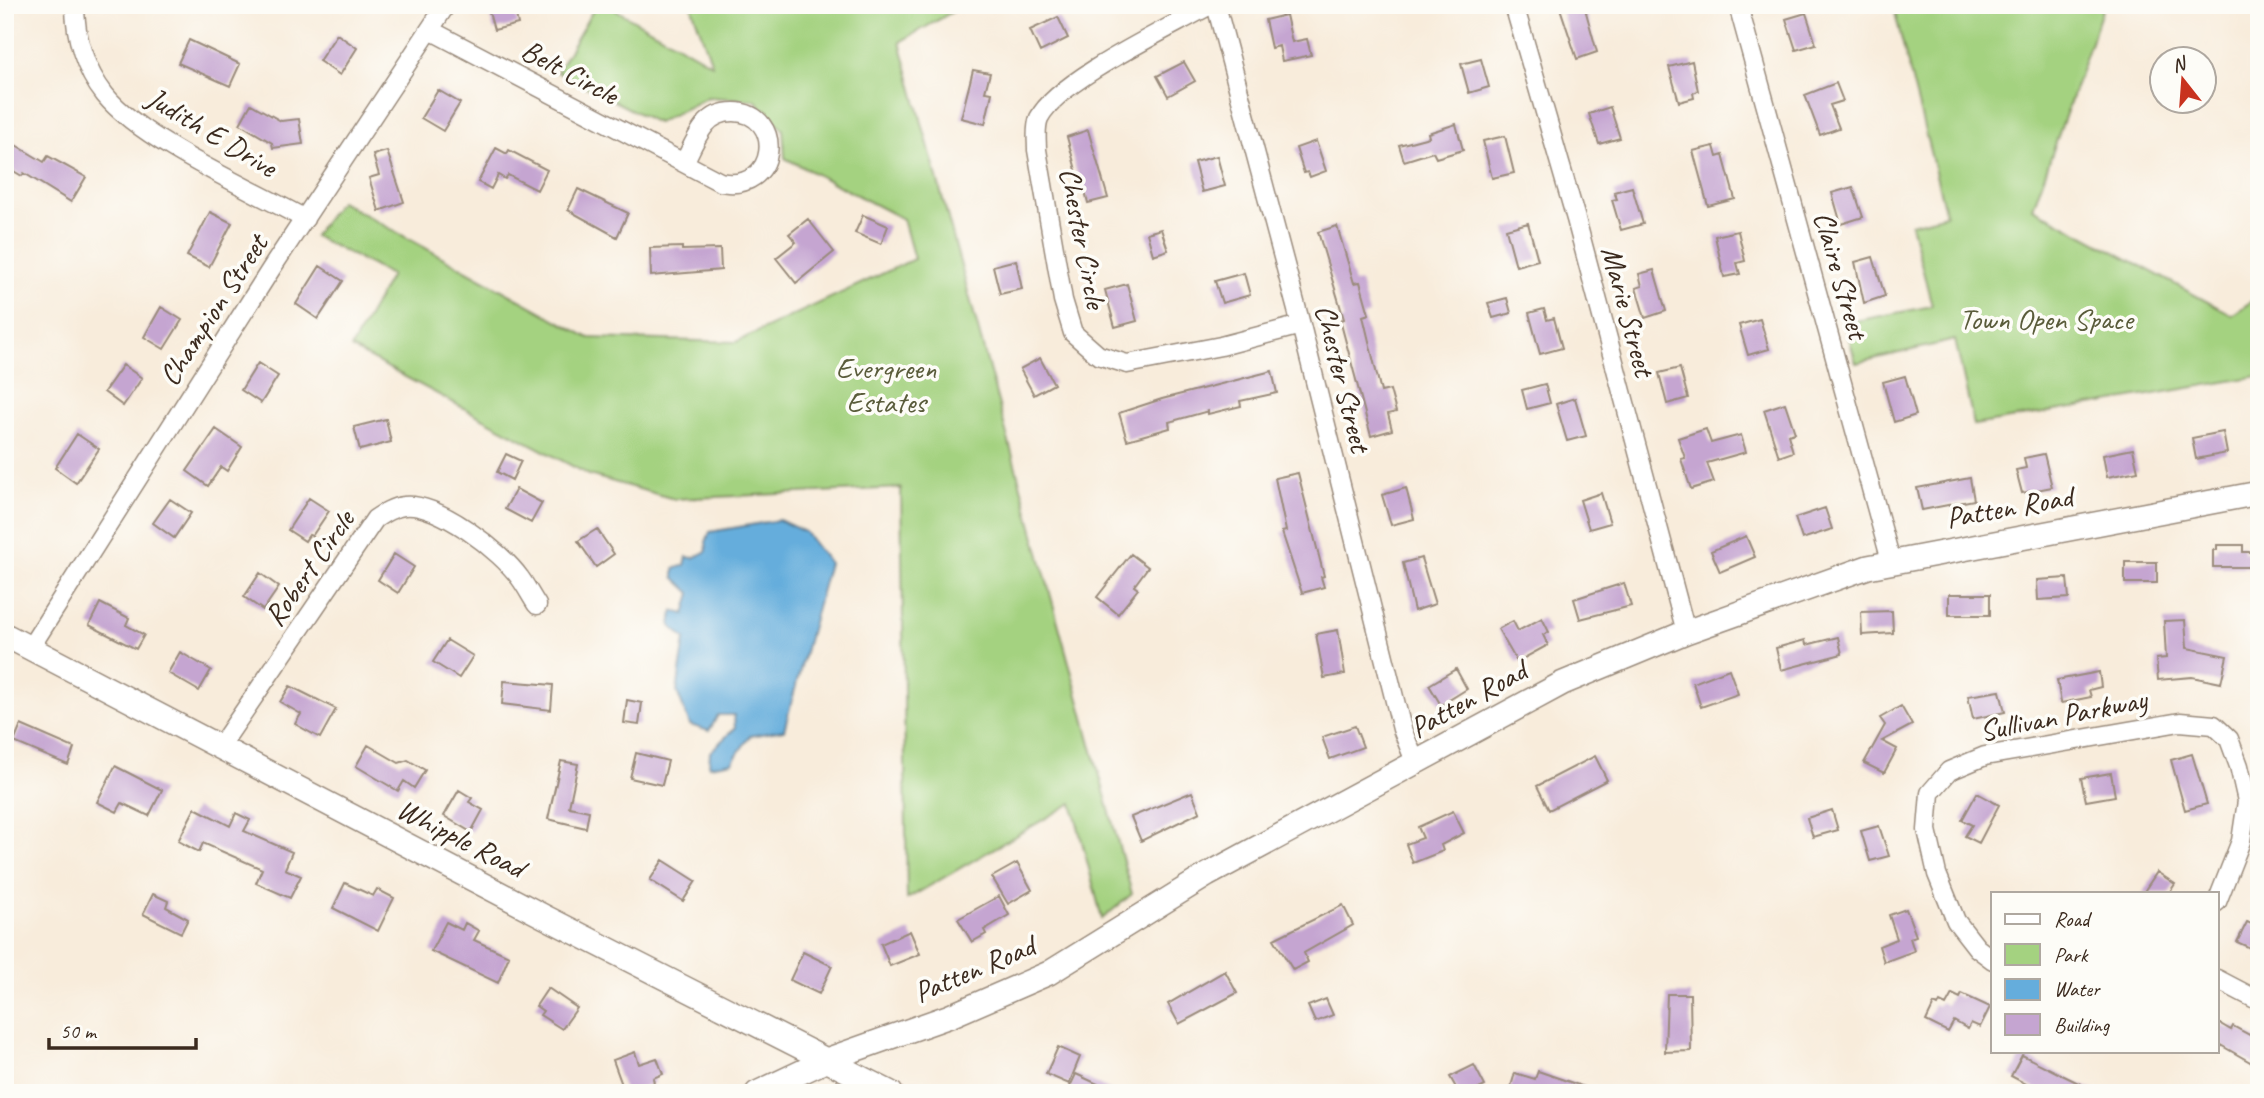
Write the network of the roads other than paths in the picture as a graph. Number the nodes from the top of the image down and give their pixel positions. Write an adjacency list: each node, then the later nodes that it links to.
1 (75, 5): 9 (street, Judith E Drive)
2 (446, 5): 7 (street, Champion Street)
3 (1210, 5): 10 (street, Chester Circle)
4 (1216, 5): 10 (street, Chester Street)
5 (1514, 5): 14 (street, Marie Street)
6 (1738, 5): 12 (street, Claire Street)
7 (430, 30): 8 (street, Belt Circle); 9 (street, Champion Street)
8 (684, 163): 8 (street, Belt Circle)
9 (305, 219): 16 (street, Champion Street)
10 (1301, 325): 18 (street, Chester Street)
11 (2259, 493): 12 (street, Patten Road)
12 (1891, 561): 14 (street, Patten Road)
13 (537, 605): 17 (street, Robert Circle)
14 (1686, 632): 18 (street, Patten Road)
15 (5, 635): 16 (street, Whipple Road)
16 (30, 648): 17 (street, Whipple Road)
17 (219, 748): 23 (street, Whipple Road)
18 (1416, 764): 23 (street, Patten Road)
19 (2218, 899): 20 (street, Sullivan Parkway)
20 (1991, 959)
21 (2218, 980): 22 (street)
22 (2259, 1001)
23 (829, 1059): 24 (street, Patten Road); 25 (street, Whipple Road)
24 (757, 1093)
25 (891, 1093)

